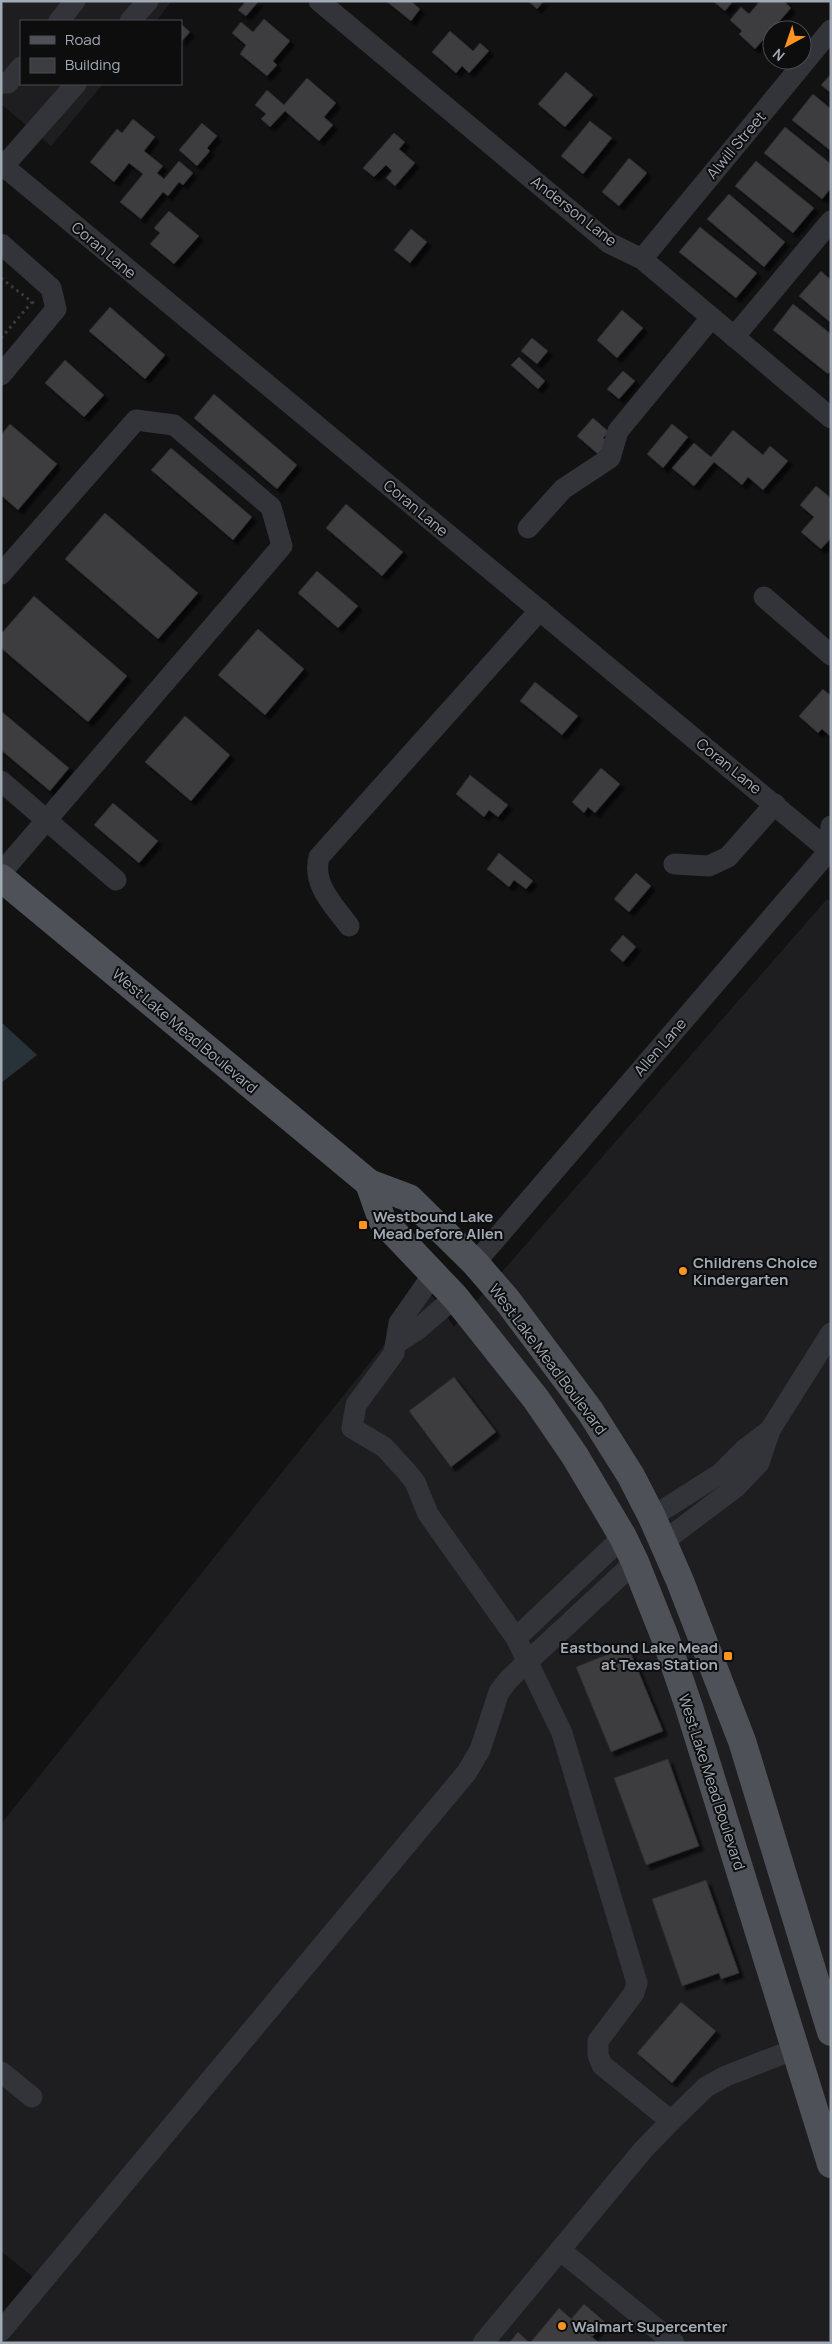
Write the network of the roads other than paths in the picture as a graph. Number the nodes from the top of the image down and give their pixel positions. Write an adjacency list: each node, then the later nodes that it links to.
1 (76, 1): 4 (street)
2 (148, 1): 5 (street)
3 (319, 1): 13 (street, Anderson Lane)
4 (60, 20)
5 (131, 20)
6 (831, 30): 13 (street, Alwill Street)
7 (20, 68): 8 (street)
8 (1, 83)
9 (75, 85): 10 (street)
10 (2, 167): 21 (street, Coran Lane)
11 (831, 221): 15 (street)
12 (1, 244): 16 (street)
13 (642, 259): 14 (street, Anderson Lane)
14 (711, 318): 15 (street, Anderson Lane); 18 (street)
15 (734, 337): 17 (street, Anderson Lane)
16 (1, 375)
17 (829, 412)
18 (528, 528)
19 (1, 574): 25 (street)
20 (764, 597): 22 (street)
21 (540, 610): 24 (street, Coran Lane); 32 (street)
22 (831, 655)
23 (1, 781): 25 (street)
24 (775, 804): 27 (street, Coran Lane); 28 (street)
25 (47, 820): 29 (street); 31 (street)
26 (831, 826): 27 (street)
27 (830, 852): 34 (street, Allen Lane)
28 (674, 864)
29 (1, 873)
30 (1, 878): 33 (main road, West Lake Mead Boulevard)
31 (116, 880)
32 (349, 926)
33 (369, 1183): 34 (main road, West Lake Mead Boulevard); 35 (main road, West Lake Mead Boulevard)
34 (475, 1263): 40 (main road, West Lake Mead Boulevard)
35 (434, 1273): 36 (main road, West Lake Mead Boulevard); 38 (street)
36 (456, 1297): 38 (street); 41 (main road, West Lake Mead Boulevard)
37 (831, 1332): 39 (street)
38 (397, 1343): 44 (street)
39 (770, 1430): 40 (street); 42 (street)
40 (652, 1518): 41 (main road); 42 (main road, West Lake Mead Boulevard)
41 (623, 1537): 43 (main road, West Lake Mead Boulevard); 44 (street)
42 (663, 1542): 43 (main road); 46 (main road, West Lake Mead Boulevard)
43 (635, 1562): 45 (street); 48 (main road, West Lake Mead Boulevard)
44 (516, 1638): 45 (street)
45 (527, 1662): 51 (street); 54 (street)
46 (831, 2032)
47 (831, 2036): 48 (main road)
48 (795, 2049): 51 (street); 52 (main road, West Lake Mead Boulevard)
49 (1, 2072): 50 (street)
50 (32, 2097)
51 (671, 2121): 53 (street)
52 (831, 2164)
53 (560, 2250): 55 (street); 56 (street)
54 (1, 2331)
55 (483, 2343)
56 (674, 2343)

